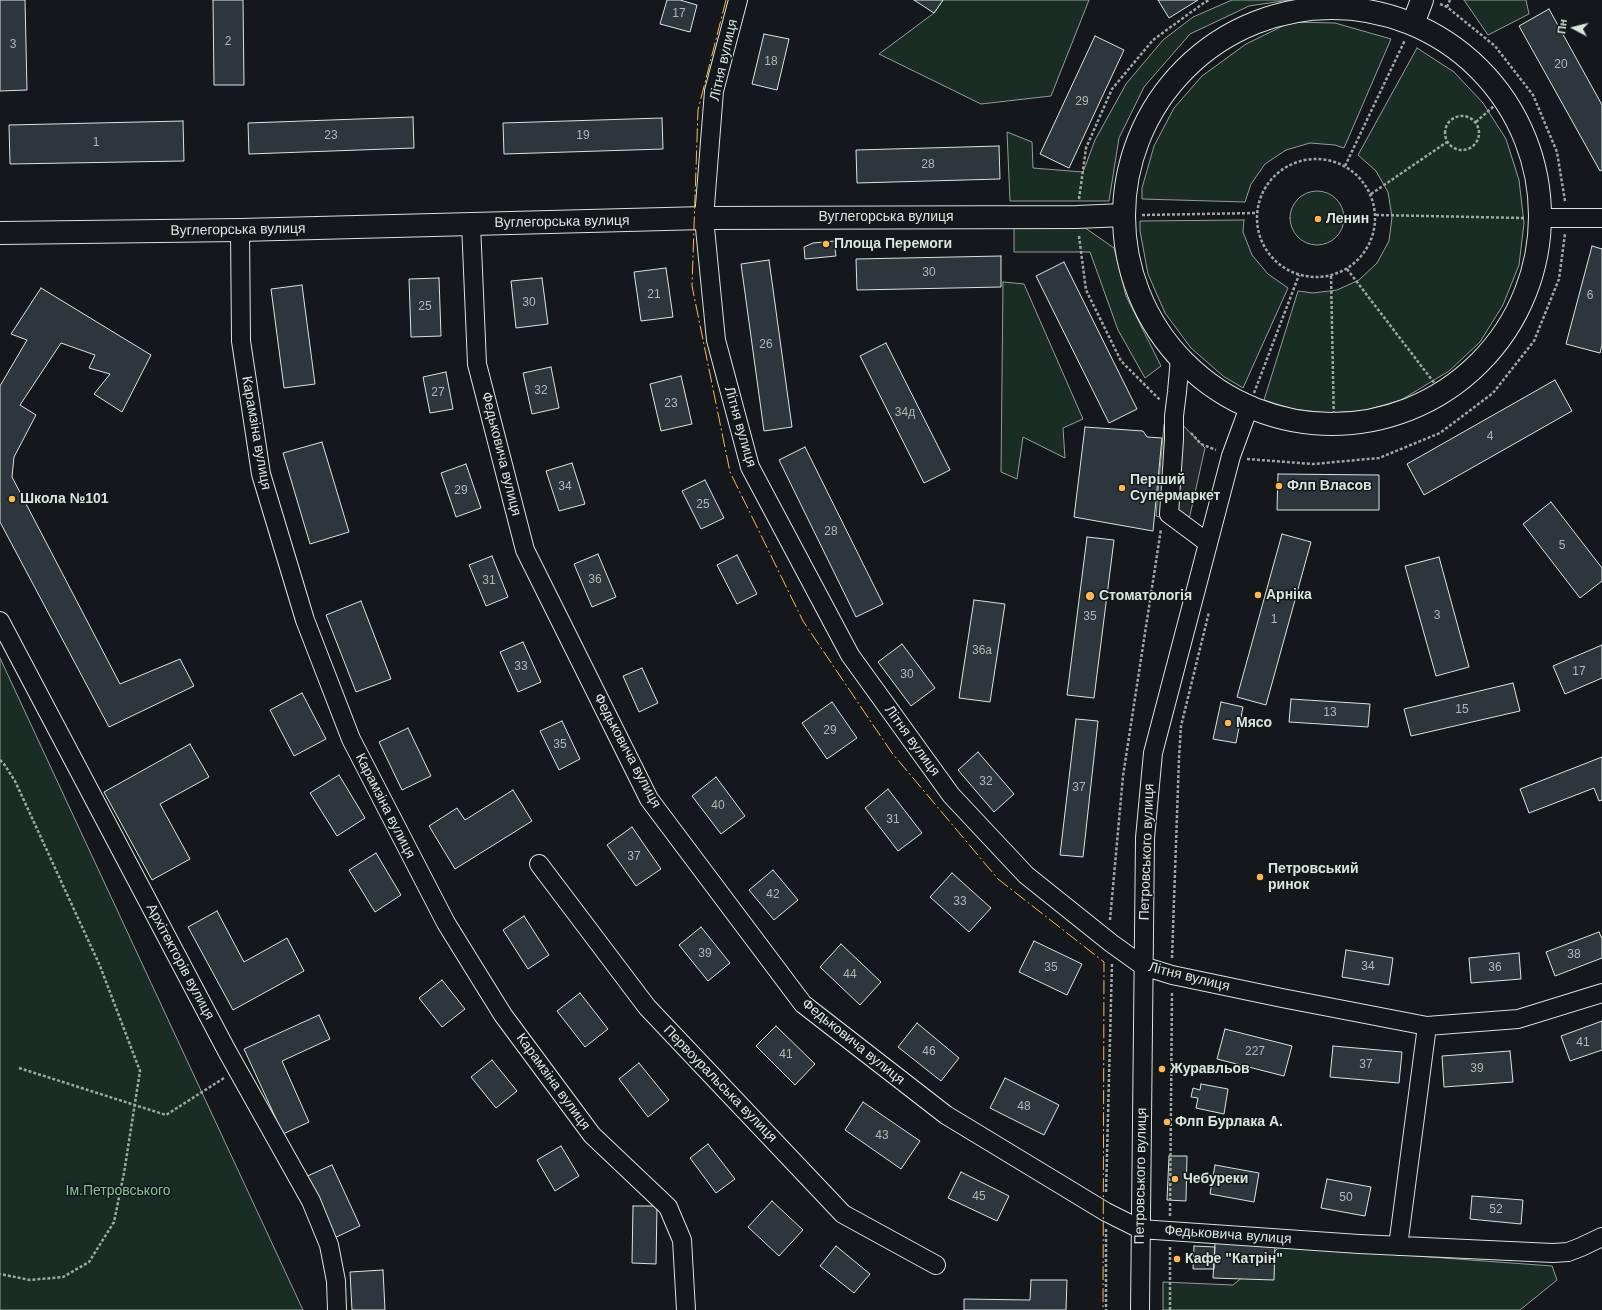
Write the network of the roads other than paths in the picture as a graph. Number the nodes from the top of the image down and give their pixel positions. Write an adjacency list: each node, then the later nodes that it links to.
1 (738, 0): 5 (street, Літня вулиця)
2 (1430, 1): 3 (main road)
3 (1413, 24): 4 (main road); 6 (main road)
4 (1123, 215): 5 (main road, Вуглегорська вулиця); 11 (main road)
5 (704, 218): 8 (main road, Вуглегорська вулиця); 16 (street, Літня вулиця)
6 (1540, 218): 7 (street); 12 (main road)
7 (1602, 218)
8 (471, 224): 9 (main road, Вуглегорська вулиця); 19 (street, Федьковича вулиця)
9 (240, 230): 10 (main road, Вуглегорська вулиця); 24 (street, Карамзіна вулиця)
10 (0, 233)
11 (1180, 358): 12 (main road); 13 (street)
12 (1249, 407): 13 (street, Петровського вулиця)
13 (1208, 543): 16 (street, Петровського вулиця)
14 (0, 621): 23 (street, Архітекторів вулиця)
15 (539, 864): 22 (street, Первоуральська вулиця)
16 (1143, 966): 18 (street, Літня вулиця); 19 (street, Петровського вулиця)
17 (1602, 993): 18 (street, Літня вулиця)
18 (1428, 1026): 21 (street)
19 (1140, 1229): 21 (street, Федьковича вулиця); 25 (street, Петровського вулиця)
20 (1602, 1237): 21 (street, Федьковича вулиця)
21 (1398, 1246)
22 (936, 1265)
23 (337, 1310)
24 (686, 1310)
25 (1140, 1310)

